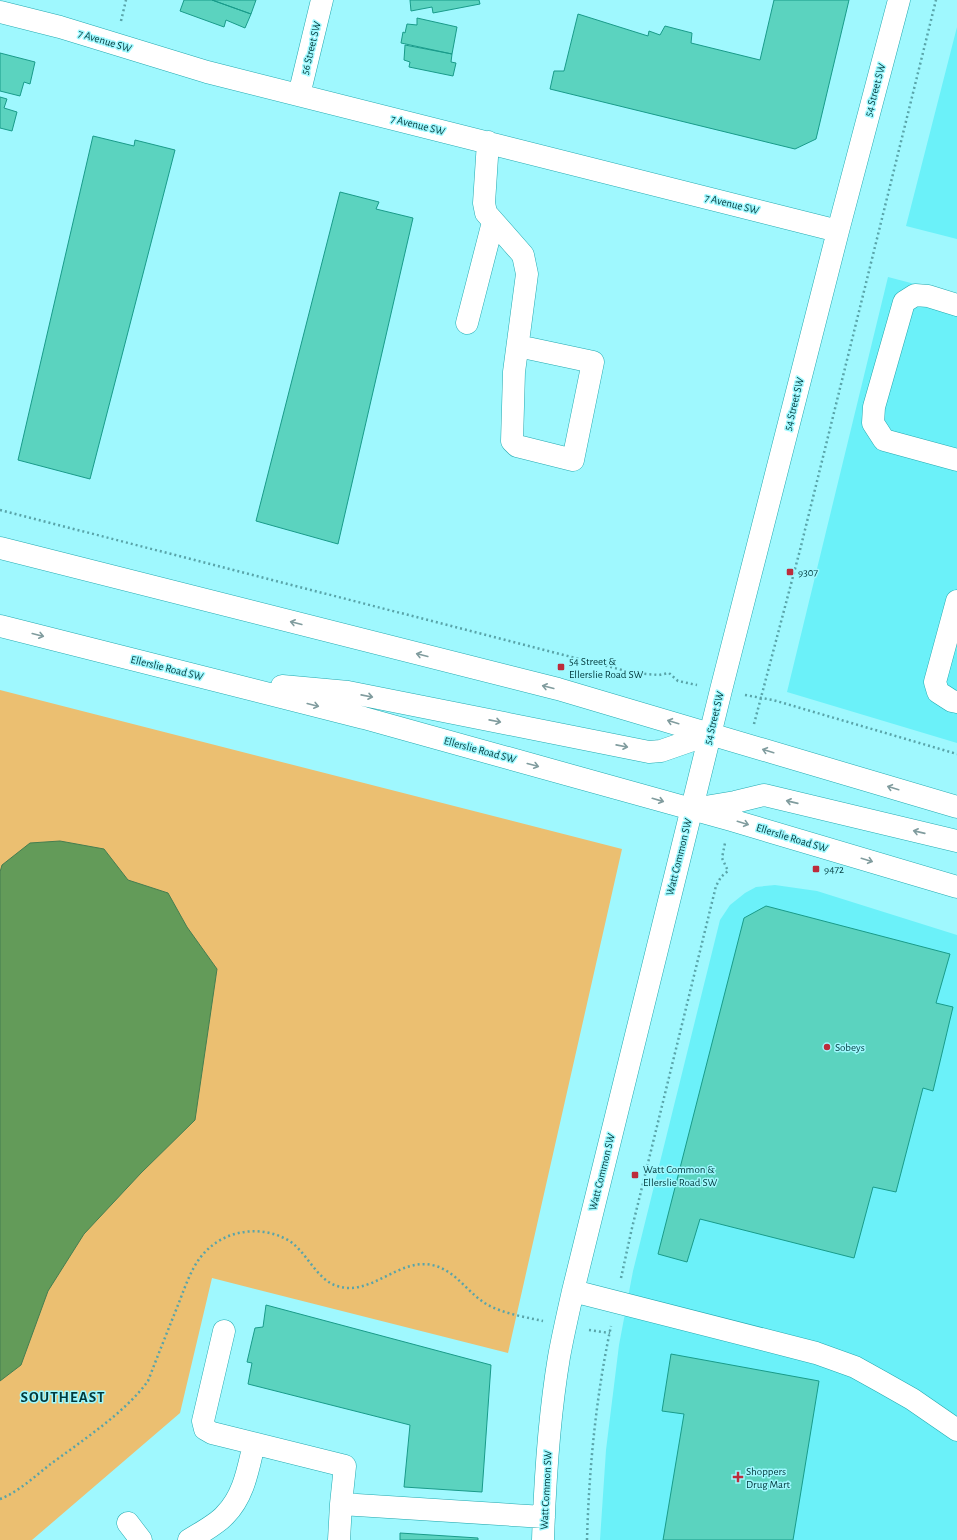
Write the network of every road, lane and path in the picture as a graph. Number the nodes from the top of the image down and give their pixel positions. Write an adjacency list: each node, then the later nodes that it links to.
1 (322, 0): 5 (main road, 56 Street SW)
2 (899, 0): 8 (main road, 54 Street SW)
3 (936, 0): 22 (path)
4 (0, 12): 5 (main road, 7 Avenue SW)
5 (299, 95): 6 (main road, 7 Avenue SW)
6 (488, 142): 7 (main road); 8 (main road, 7 Avenue SW)
7 (493, 222): 10 (main road); 11 (main road)
8 (838, 231): 21 (main road, 54 Street SW)
9 (957, 304): 12 (main road)
10 (467, 323)
11 (518, 346): 11 (main road)
12 (957, 460)
13 (0, 510): 19 (path)
14 (0, 548): 21 (main road, one-way to 14)
15 (957, 601): 17 (main road)
16 (0, 626): 18 (main road, Ellerslie Road SW, one-way to 18)
17 (952, 635): 20 (main road)
18 (217, 681): 21 (main road, one-way to 21); 24 (main road, Ellerslie Road SW, one-way to 24)
19 (678, 681)
20 (957, 702)
21 (710, 734): 23 (main road, one-way to 21); 24 (main road, 54 Street SW)
22 (957, 754)
23 (957, 807)
24 (692, 809): 25 (main road, one-way to 24); 27 (main road, Ellerslie Road SW, one-way to 27); 29 (main road, Watt Common SW)
25 (957, 841)
26 (722, 858): 28 (path)
27 (957, 887)
28 (622, 1277)
29 (573, 1291): 33 (main road); 37 (main road, Watt Common SW)
30 (540, 1320): 35 (path)
31 (224, 1331): 34 (main road)
32 (610, 1333): 43 (path)
33 (957, 1430)
34 (254, 1444): 36 (main road); 40 (main road)
35 (0, 1499)
36 (341, 1504): 37 (main road); 41 (main road)
37 (544, 1518): 42 (main road, Watt Common SW)
38 (128, 1522): 39 (main road)
39 (141, 1540)
40 (189, 1540)
41 (339, 1540)
42 (543, 1540)
43 (587, 1540)

